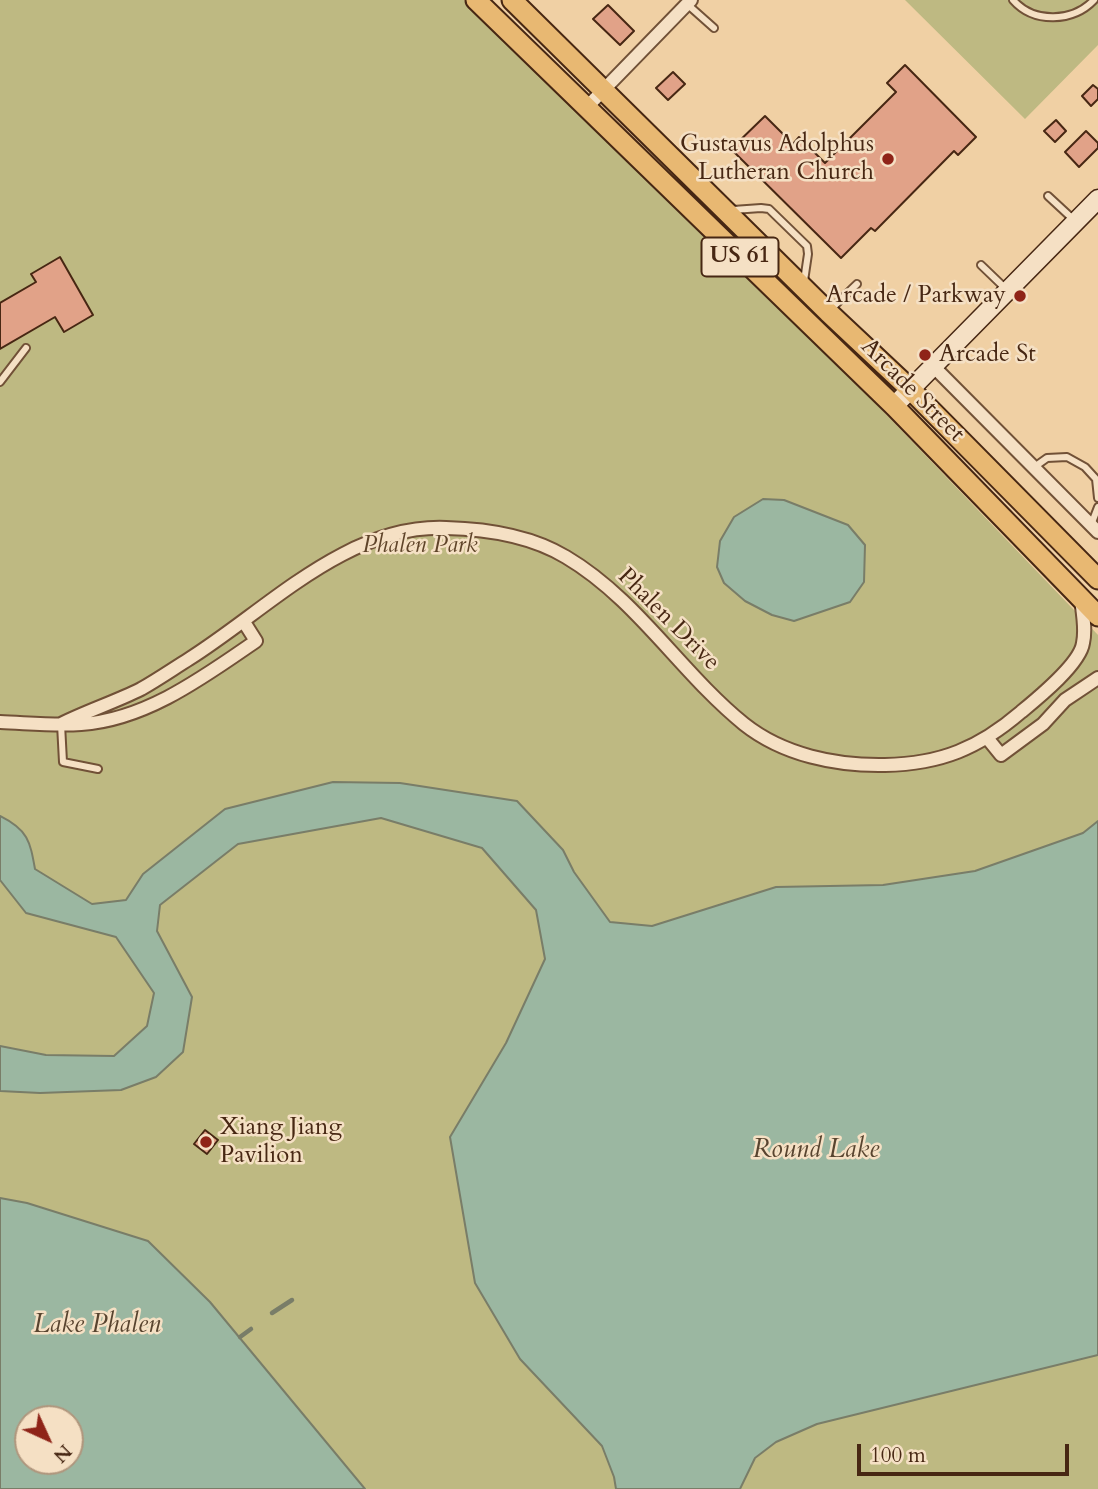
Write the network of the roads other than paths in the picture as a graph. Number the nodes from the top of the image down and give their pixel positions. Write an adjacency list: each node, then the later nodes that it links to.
1 (476, 0): 8 (main road, Arcade Street / US 61)
2 (512, 0): 7 (main road, Arcade Street / US 61)
3 (1013, 0): 4 (lane)
4 (1094, 0)
5 (689, 2): 6 (lane); 7 (street)
6 (713, 28)
7 (603, 90): 8 (street); 11 (main road, Arcade Street / US 61)
8 (586, 108): 22 (main road, Arcade Street / US 61)
9 (1048, 196): 12 (lane)
10 (1098, 200): 12 (main road)
11 (725, 211): 15 (main road, Arcade Street / US 61); 15 (lane)
12 (1076, 222): 16 (main road)
13 (981, 265): 16 (lane)
14 (857, 284): 17 (lane)
15 (803, 287): 17 (main road, Arcade Street / US 61)
16 (1008, 291): 19 (main road)
17 (828, 312): 21 (main road, Arcade Street / US 61)
18 (26, 348): 20 (lane)
19 (933, 366): 21 (main road); 23 (street)
20 (0, 382)
21 (910, 389): 22 (main road); 27 (main road, Arcade Street / US 61)
22 (894, 406): 28 (main road, Arcade Street / US 61)
23 (1032, 468): 24 (lane); 26 (street)
24 (1098, 498)
25 (1098, 507): 26 (lane)
26 (1094, 529)
27 (1098, 579)
28 (1081, 599): 29 (main road, Arcade Street / US 61); 31 (street, Phalen Drive)
29 (1098, 616)
30 (244, 622): 37 (street, Phalen Drive); 37 (street, Phalen Drive); 38 (street, Phalen Drive)
31 (1060, 677): 33 (street); 34 (street, Phalen Drive)
32 (1098, 678): 33 (street)
33 (1075, 692): 35 (street)
34 (1039, 697): 35 (street); 38 (street, Phalen Drive)
35 (1054, 712): 38 (street)
36 (0, 722): 37 (street, Phalen Drive)
37 (61, 724): 39 (lane)
38 (988, 739)
39 (98, 769)

